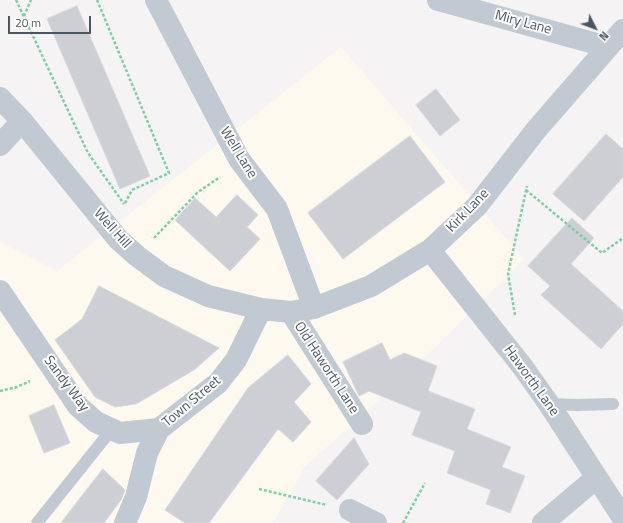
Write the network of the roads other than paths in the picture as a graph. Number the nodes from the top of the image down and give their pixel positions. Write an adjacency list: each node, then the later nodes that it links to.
1 (156, 0): 10 (street, Well Lane)
2 (438, 0): 4 (street, Miry Lane)
3 (623, 30): 4 (street, Kirk Lane)
4 (608, 47): 8 (street, Kirk Lane)
5 (0, 98): 6 (street, Well Hill)
6 (22, 121): 7 (street); 11 (street, Well Hill)
7 (0, 146)
8 (430, 250): 10 (street, Kirk Lane); 13 (street, Haworth Lane)
9 (0, 291): 16 (street, Sandy Way)
10 (314, 308): 12 (street, Kirk Lane)
11 (261, 309): 12 (street, Kirk Lane); 17 (street, Town Street)
12 (291, 312): 15 (street, Old Haworth Lane)
13 (549, 404): 14 (lane); 18 (street, Haworth Lane)
14 (613, 404)
15 (362, 424)
16 (112, 429): 17 (street, Sandy Way); 21 (lane)
17 (159, 429): 22 (street, Town Street)
18 (596, 478): 20 (street, Haworth Lane); 24 (street)
19 (350, 510): 23 (street)
20 (623, 518)
21 (37, 523)
22 (125, 523)
23 (376, 523)
24 (544, 523)

